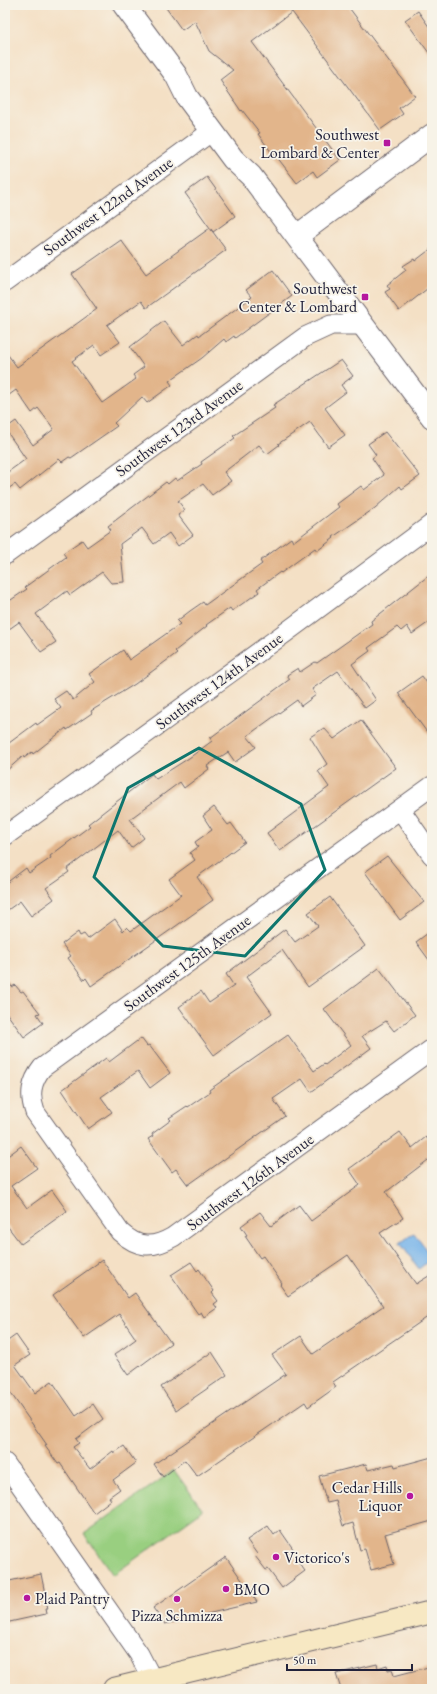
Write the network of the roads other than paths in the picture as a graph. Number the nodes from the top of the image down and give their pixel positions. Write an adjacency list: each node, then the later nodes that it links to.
1 (124, 5): 2 (street)
2 (176, 75): 3 (street); 5 (street)
3 (212, 131): 5 (street); 7 (street, Southwest 122nd Avenue)
4 (432, 135): 6 (street)
5 (251, 176): 6 (street)
6 (297, 236): 8 (street)
7 (5, 282)
8 (362, 325): 9 (street); 11 (street, Southwest 123rd Avenue)
9 (432, 417)
10 (432, 524): 14 (street, Southwest 124th Avenue)
11 (5, 555)
12 (432, 786): 13 (street, Southwest 125th Avenue)
13 (400, 810): 15 (street); 17 (street, Southwest 125th Avenue)
14 (5, 836)
15 (432, 855)
16 (432, 1049): 17 (street, Southwest 126th Avenue)
17 (79, 1173)
18 (5, 1463): 20 (street)
19 (432, 1612): 20 (main road)
20 (152, 1679): 21 (main road)
21 (114, 1689)

